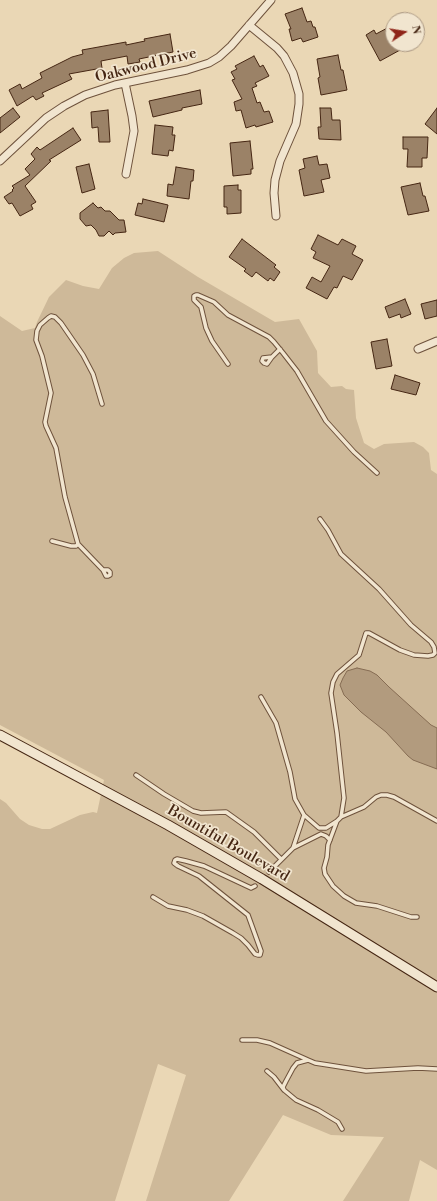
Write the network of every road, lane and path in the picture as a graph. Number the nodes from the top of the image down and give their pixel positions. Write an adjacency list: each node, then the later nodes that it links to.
1 (270, 0): 2 (street, Oakwood Drive)
2 (249, 25): 3 (street, Oakwood Drive); 6 (street)
3 (125, 83): 4 (street, Oakwood Drive); 5 (street)
4 (0, 161)
5 (126, 174)
6 (276, 216)
7 (437, 340): 9 (street)
8 (280, 349): 10 (lane); 11 (lane); 13 (lane)
9 (418, 349)
10 (272, 357)
11 (228, 364)
12 (102, 404): 16 (lane)
13 (378, 473)
14 (320, 519): 22 (lane)
15 (52, 541): 16 (lane)
16 (78, 544): 17 (lane)
17 (103, 570)
18 (261, 696): 21 (lane)
19 (0, 735): 32 (main road, Bountiful Boulevard)
20 (136, 775): 27 (lane)
21 (304, 815): 23 (lane); 26 (lane)
22 (341, 817): 23 (lane); 24 (lane)
23 (337, 821): 25 (lane)
24 (437, 821)
25 (330, 840): 26 (lane); 31 (lane)
26 (293, 848): 27 (lane)
27 (281, 859): 28 (lane)
28 (269, 872)
29 (255, 886): 30 (lane)
30 (153, 897)
31 (417, 918)
32 (437, 987)
33 (242, 1040): 34 (lane)
34 (308, 1060): 35 (lane); 37 (lane)
35 (437, 1069)
36 (267, 1071): 37 (lane)
37 (284, 1090): 38 (lane)
38 (342, 1129)

